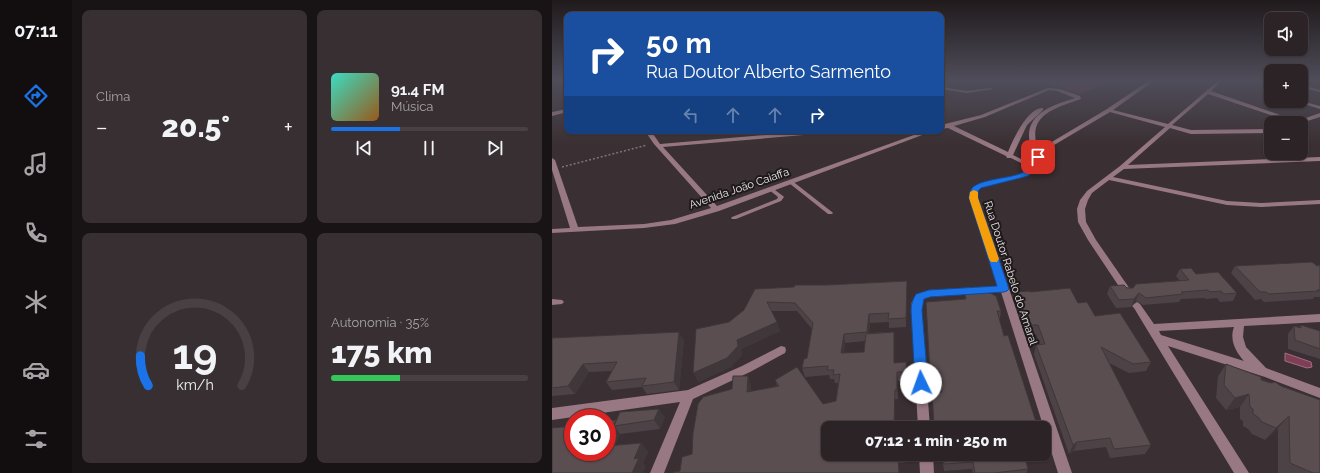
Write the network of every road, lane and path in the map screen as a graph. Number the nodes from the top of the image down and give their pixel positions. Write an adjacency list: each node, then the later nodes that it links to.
1 (1017, 102): 15 (street)
2 (1055, 102): 24 (street)
3 (1069, 102): 25 (street)
4 (1121, 102): 9 (street)
5 (1196, 102): 16 (street)
6 (1238, 102): 13 (street)
7 (1308, 104): 8 (street)
8 (1320, 108)
9 (1110, 110): 16 (street); 25 (street)
10 (564, 111): 11 (street)
11 (552, 114)
12 (1320, 115): 14 (street)
13 (1278, 116)
14 (1308, 120)
15 (944, 125): 24 (street)
16 (1168, 127): 17 (street); 28 (street)
17 (1264, 131)
18 (650, 134): 23 (street)
19 (768, 134): 22 (street)
20 (793, 134): 22 (street)
21 (921, 134): 32 (street, Avenida João Caiaffa)
22 (770, 136): 23 (street)
23 (658, 144): 30 (path); 35 (street)
24 (1010, 157): 29 (street)
25 (1038, 157): 29 (street)
26 (1320, 159): 28 (street)
27 (552, 160): 30 (street)
28 (1122, 167): 31 (street)
29 (1035, 168): 40 (street, Rua Doutor Rabelo do Amaral)
30 (555, 169): 38 (street)
31 (1108, 178): 34 (street); 41 (street)
32 (791, 182): 33 (street, Avenida João Caiaffa); 36 (lane)
33 (771, 189): 35 (street, Avenida João Caiaffa); 37 (lane)
34 (1320, 202)
35 (716, 209): 38 (street, Avenida João Caiaffa)
36 (830, 213)
37 (734, 218)
38 (575, 230): 39 (street, Avenida João Caiaffa)
39 (552, 231)
40 (1004, 289): 51 (street); 55 (street, Rua Doutor Rabelo do Amaral)
41 (1127, 292)
42 (1137, 306): 45 (street)
43 (1320, 318): 44 (street)
44 (1240, 323): 45 (street); 47 (street)
45 (1154, 333): 47 (street); 56 (street)
46 (782, 350): 49 (street)
47 (1267, 373): 48 (street)
48 (1320, 393)
49 (689, 395): 50 (street); 53 (street)
50 (552, 414)
51 (924, 421)
52 (926, 461): 54 (street)
53 (657, 473)
54 (927, 473)
55 (1065, 473)
56 (1242, 473)

